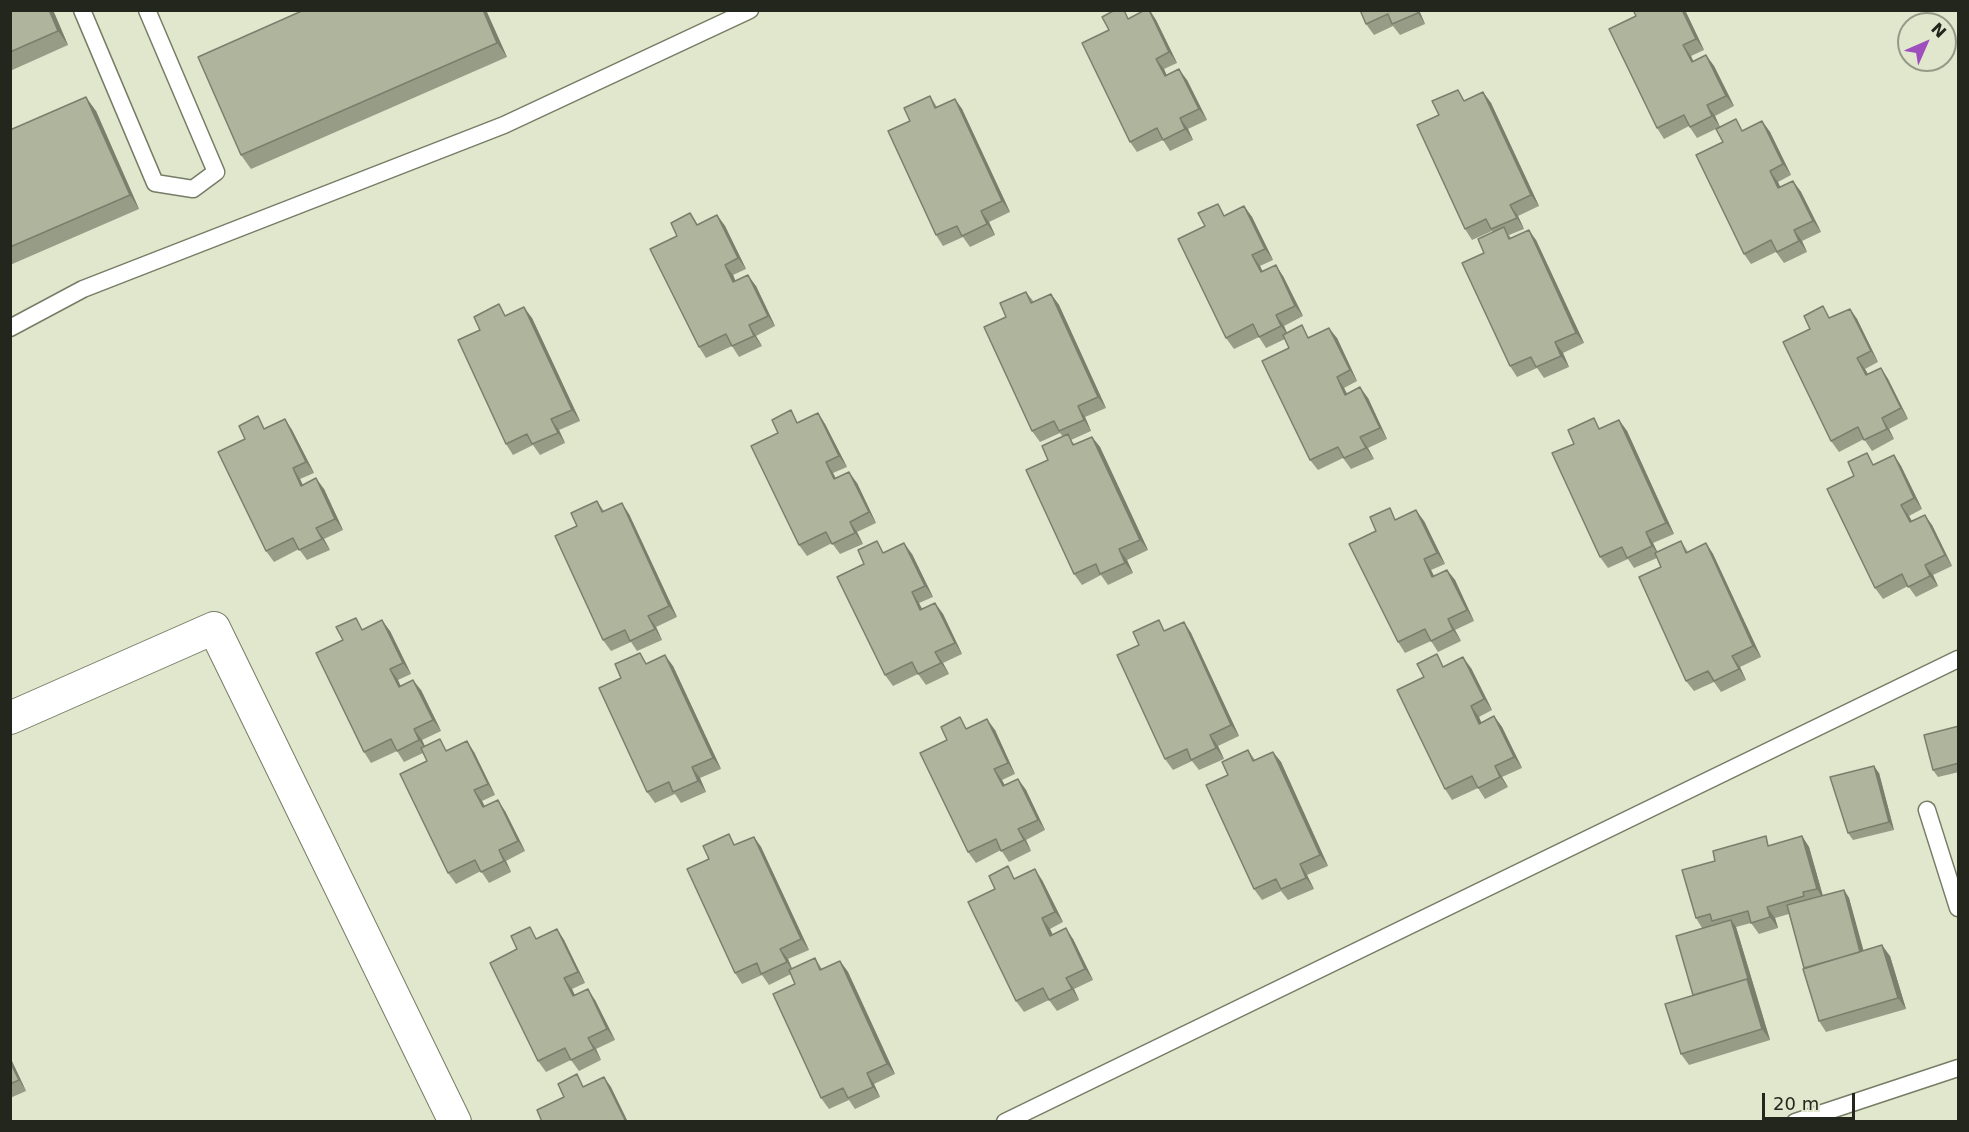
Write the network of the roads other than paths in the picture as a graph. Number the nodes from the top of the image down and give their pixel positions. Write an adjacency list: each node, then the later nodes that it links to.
1 (82, 10): 2 (lane)
2 (147, 10)
3 (750, 10): 4 (lane)
4 (10, 328)
5 (1959, 659): 12 (lane)
6 (10, 718): 11 (street)
7 (1927, 810): 8 (lane)
8 (1959, 908)
9 (1959, 1068): 10 (lane)
10 (1828, 1116): 13 (lane)
11 (455, 1122)
12 (1005, 1122)
13 (1794, 1122)

